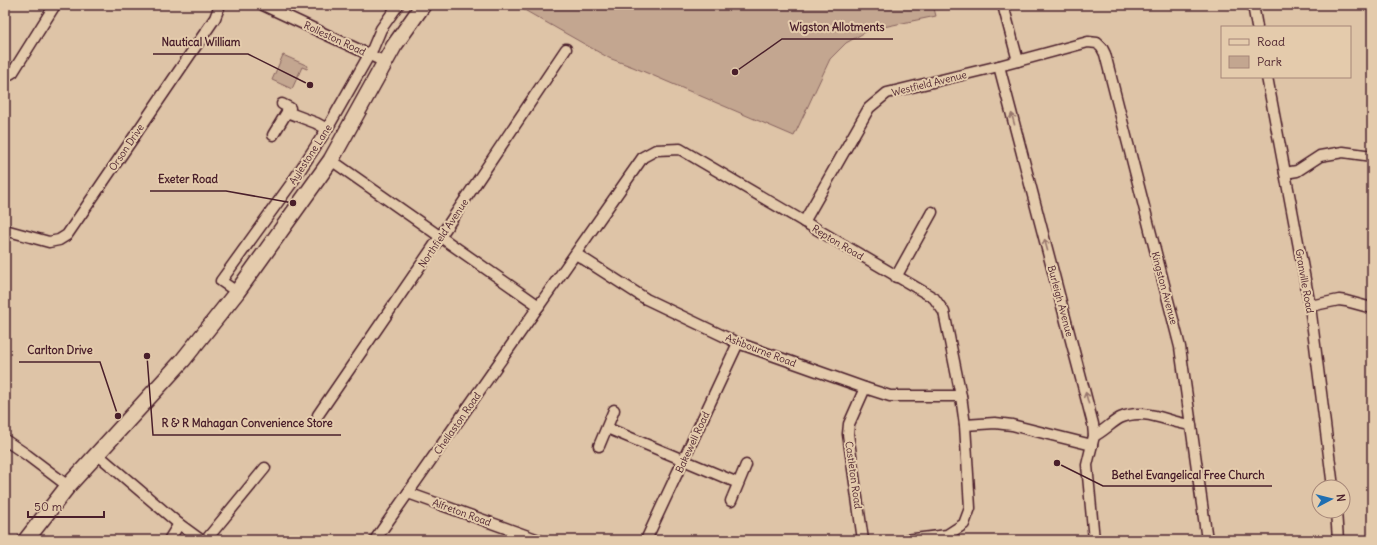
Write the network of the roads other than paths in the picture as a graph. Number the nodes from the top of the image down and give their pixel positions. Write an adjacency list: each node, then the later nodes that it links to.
1 (56, 5): 15 (street)
2 (220, 5): 24 (street, Orson Drive)
3 (262, 5): 11 (street, Rolleston Road)
4 (398, 5): 11 (street, Aylestone Lane)
5 (423, 5): 13 (main road, Aylestone Lane)
6 (1003, 5): 12 (street)
7 (1253, 5): 8 (street)
8 (1258, 26)
9 (1097, 43): 12 (street, Westfield Avenue); 38 (street, Kingston Avenue)
10 (566, 49): 25 (street, Northfield Avenue)
11 (368, 54): 13 (street, Rolleston Road); 17 (street, Aylestone Lane)
12 (1018, 61): 14 (street, Westfield Avenue)
13 (385, 62): 20 (main road, Aylestone Lane)
14 (999, 66): 23 (street, Westfield Avenue); 41 (street, Burleigh Avenue, one-way to 14)
15 (5, 77)
16 (1267, 78): 21 (street, Granville Road)
17 (327, 129): 18 (street); 28 (street, Aylestone Lane)
18 (273, 135)
19 (1372, 156): 21 (street)
20 (331, 160): 25 (street); 28 (main road, Aylestone Lane)
21 (1285, 173): 30 (street, Granville Road)
22 (932, 212): 27 (street)
23 (804, 222): 26 (street, Repton Road); 27 (street, Repton Road)
24 (5, 230)
25 (440, 237): 29 (street); 36 (street, Northfield Avenue)
26 (576, 254): 29 (street, Repton Road); 32 (street, Ashbourne Road)
27 (896, 277): 34 (street, Repton Road)
28 (237, 292): 43 (main road, Aylestone Lane)
29 (539, 306): 50 (street, Chellaston Road)
30 (1310, 306): 31 (street); 47 (street, Granville Road)
31 (1372, 308)
32 (738, 343): 33 (street, Ashbourne Road); 44 (street, Bakewell Road)
33 (865, 388): 34 (street, Ashbourne Road); 61 (street, Castleton Road)
34 (961, 396): 37 (street, Repton Road)
35 (614, 410): 39 (street)
36 (318, 415)
37 (965, 425): 41 (street); 62 (street, Repton Road)
38 (1191, 425): 41 (street); 64 (street, Kingston Avenue)
39 (607, 428): 42 (street); 44 (street)
40 (5, 440): 49 (street)
41 (1093, 440): 63 (street, Burleigh Avenue)
42 (599, 446)
43 (97, 454): 49 (main road, Aylestone Lane); 53 (street)
44 (683, 460): 48 (street); 60 (street, Bakewell Road)
45 (746, 465): 48 (street)
46 (266, 468): 57 (street)
47 (1332, 479)
48 (738, 483): 51 (street)
49 (68, 486): 54 (main road, Aylestone Lane)
50 (408, 493): 58 (street, Chellaston Road); 59 (street, Alfreton Road)
51 (731, 501)
52 (1337, 519): 65 (street)
53 (179, 524): 55 (street); 56 (street)
54 (26, 540)
55 (169, 540)
56 (201, 540)
57 (206, 540)
58 (375, 540)
59 (539, 540)
60 (646, 540)
61 (863, 540)
62 (906, 540)
63 (1094, 540)
64 (1207, 540)
65 (1338, 540)

